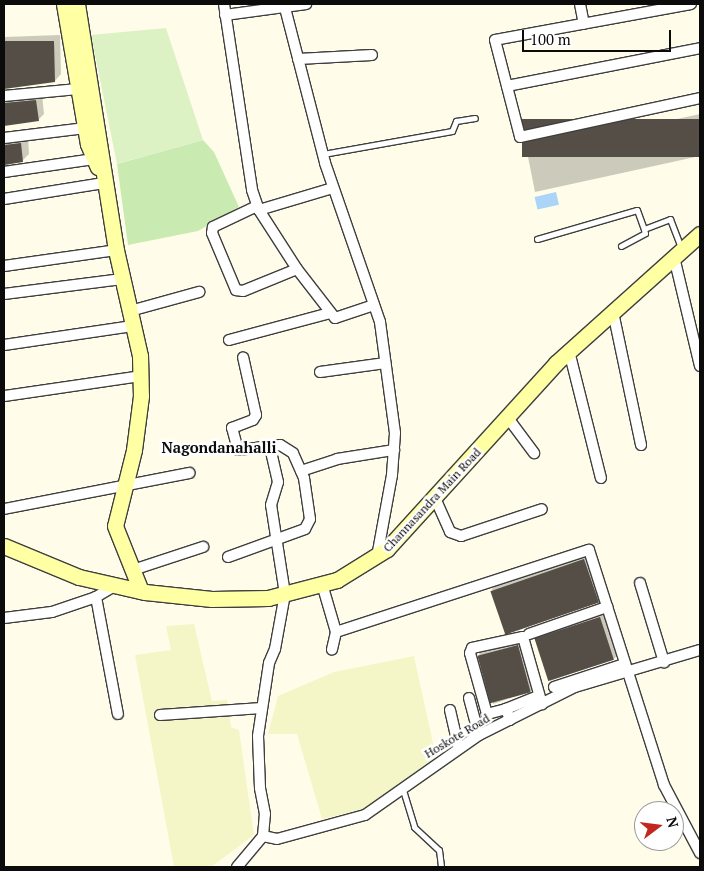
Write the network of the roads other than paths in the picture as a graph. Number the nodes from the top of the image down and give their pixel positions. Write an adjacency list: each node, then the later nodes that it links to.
1 (64, 4): 14 (street)
2 (77, 4): 24 (street)
3 (224, 4): 8 (street)
4 (284, 4): 5 (street); 8 (street); 12 (street)
5 (306, 4)
6 (580, 4): 9 (street)
7 (691, 4): 9 (street)
8 (226, 15): 27 (street)
9 (584, 24): 13 (street)
10 (700, 48): 13 (street)
11 (372, 55): 12 (street)
12 (298, 59): 21 (street)
13 (507, 86): 16 (street)
14 (78, 89): 15 (street); 18 (street)
15 (4, 96)
16 (700, 98)
17 (475, 118): 21 (lane)
18 (85, 126): 19 (street); 20 (street); 22 (street)
19 (4, 132)
20 (4, 138)
21 (322, 154): 25 (street)
22 (94, 159): 23 (street); 24 (street)
23 (4, 172)
24 (104, 183): 26 (street); 32 (street)
25 (333, 188): 27 (street); 39 (street)
26 (4, 199)
27 (258, 208): 35 (street); 35 (street)
28 (644, 229): 30 (lane); 31 (lane); 33 (lane)
29 (700, 234): 33 (street, Channasandra Main Road)
30 (538, 239)
31 (620, 246)
32 (116, 250): 34 (street); 36 (street)
33 (678, 254): 41 (street, Channasandra Main Road); 49 (street)
34 (4, 266)
35 (297, 270): 42 (street)
36 (122, 279): 38 (street); 40 (street)
37 (200, 292): 40 (street)
38 (4, 294)
39 (374, 304): 42 (street); 48 (street)
40 (130, 311): 43 (street)
41 (613, 312): 46 (street, Channasandra Main Road); 54 (street)
42 (330, 313): 44 (street)
43 (133, 326): 45 (street); 51 (street)
44 (229, 340)
45 (4, 345)
46 (569, 351): 53 (street, Channasandra Main Road); 60 (street)
47 (243, 357): 55 (street)
48 (385, 363): 50 (street); 56 (street)
49 (700, 366)
50 (320, 372)
51 (141, 376): 52 (street); 61 (street)
52 (4, 396)
53 (508, 418): 57 (street); 62 (street, Channasandra Main Road)
54 (641, 445)
55 (270, 446): 58 (street); 65 (street)
56 (394, 450): 58 (street); 69 (street)
57 (534, 453)
58 (301, 471): 65 (street)
59 (190, 473): 61 (street)
60 (601, 478)
61 (124, 484): 63 (street); 70 (street)
62 (435, 498): 64 (street); 69 (street, Channasandra Main Road)
63 (4, 509)
64 (542, 509)
65 (279, 540): 68 (street); 75 (street)
66 (4, 546): 73 (street, Channasandra Main Road)
67 (202, 547): 70 (street)
68 (228, 557)
69 (376, 557): 72 (street, Channasandra Main Road)
70 (133, 570): 74 (street)
71 (640, 583): 83 (street)
72 (322, 584): 75 (street, Channasandra Main Road); 79 (street)
73 (116, 585): 74 (street, Channasandra Main Road); 76 (street)
74 (141, 591): 75 (street, Channasandra Main Road)
75 (285, 594): 88 (street)
76 (96, 597): 78 (street); 91 (street)
77 (607, 607): 79 (street); 80 (street); 84 (street)
78 (4, 618)
79 (336, 632): 81 (street)
80 (529, 634)
81 (332, 650)
82 (700, 650): 83 (street, Hoskote Road)
83 (664, 662): 84 (street, Hoskote Road)
84 (626, 669): 85 (street); 87 (street, Hoskote Road); 98 (street)
85 (554, 687)
86 (469, 698): 94 (street)
87 (540, 700): 89 (street); 89 (street); 93 (street, Hoskote Road)
88 (262, 708): 92 (street); 97 (street)
89 (506, 709): 93 (street)
90 (450, 710): 95 (street)
91 (118, 714)
92 (160, 715)
93 (510, 720): 94 (street, Hoskote Road)
94 (479, 735): 95 (street, Hoskote Road)
95 (459, 748): 96 (street, Hoskote Road)
96 (403, 790): 97 (street, Hoskote Road); 100 (lane)
97 (263, 836): 99 (street)
98 (700, 853)
99 (237, 867)
100 (441, 867)

